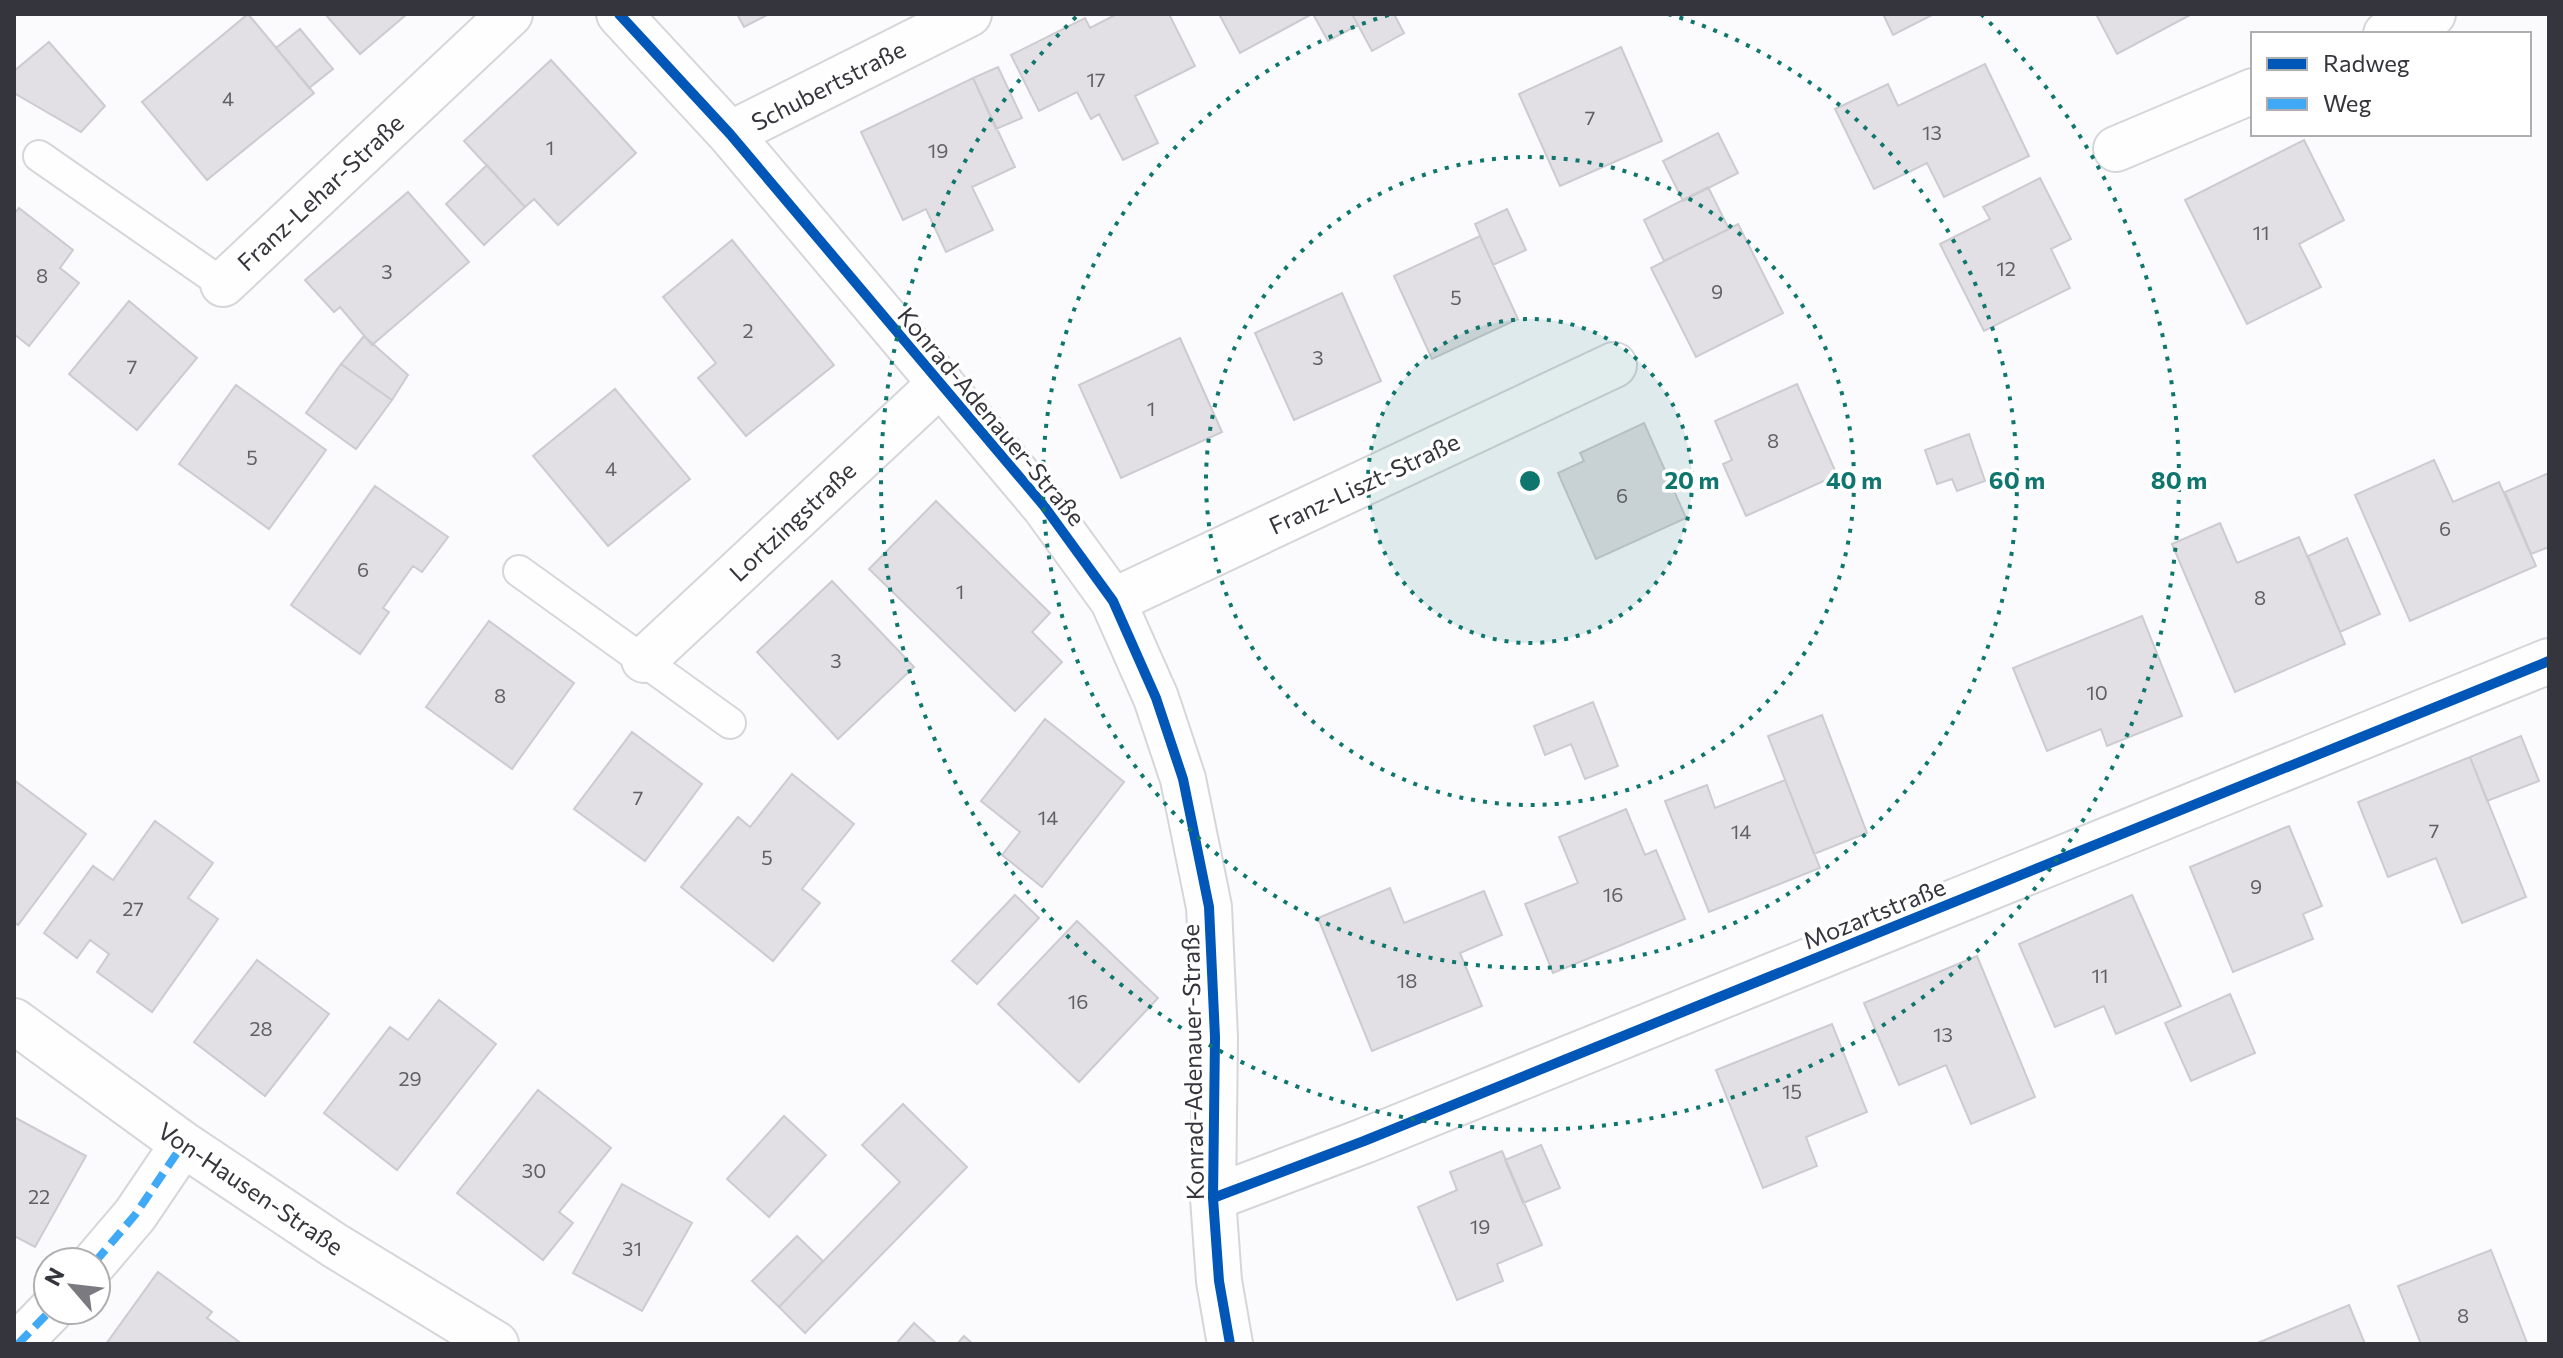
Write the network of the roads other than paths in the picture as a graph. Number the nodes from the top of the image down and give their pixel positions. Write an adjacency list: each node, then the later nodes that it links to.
1 (510, 14): 10 (street, Franz-Lehar-Straße)
2 (619, 14): 7 (street, Konrad-Adenauer-Straße)
3 (969, 14): 7 (street, Schubertstraße)
4 (2433, 14): 5 (street)
5 (2391, 32)
6 (2251, 92): 8 (street)
7 (730, 134): 12 (street, Konrad-Adenauer-Straße)
8 (2116, 149)
9 (39, 156): 10 (lane, Franz-Lehar-Straße)
10 (223, 284)
11 (1614, 365): 14 (street, Franz-Liszt-Straße)
12 (941, 383): 14 (street, Konrad-Adenauer-Straße); 15 (street, Lortzingstraße)
13 (519, 571): 15 (lane)
14 (1113, 601): 20 (street, Konrad-Adenauer-Straße)
15 (644, 660): 17 (lane)
16 (2549, 661): 20 (street, Mozartstraße)
17 (730, 723)
18 (14, 1021): 19 (street, Von-Hausen-Straße)
19 (183, 1144): 21 (street); 24 (street, Von-Hausen-Straße)
20 (1213, 1198): 25 (street, Konrad-Adenauer-Straße)
21 (109, 1246)
22 (35, 1326): 23 (street)
23 (18, 1344)
24 (496, 1344)
25 (1230, 1344)

